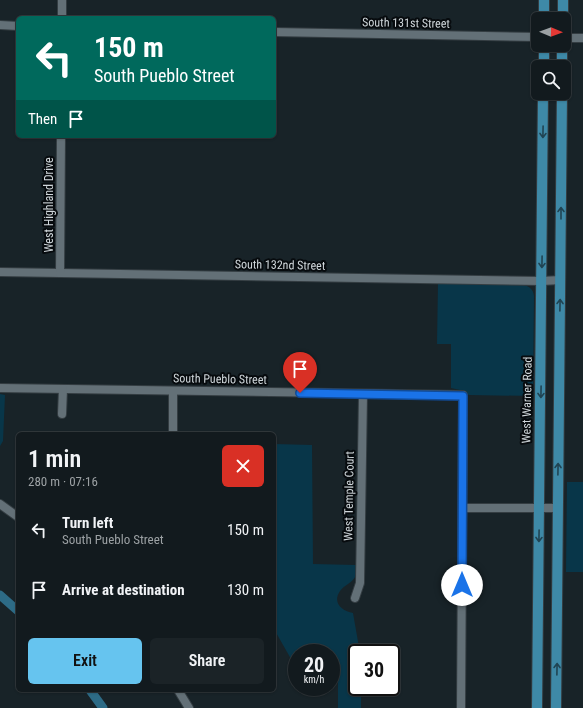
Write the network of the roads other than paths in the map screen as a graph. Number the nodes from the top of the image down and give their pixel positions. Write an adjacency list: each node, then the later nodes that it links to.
1 (62, 0): 6 (street)
2 (544, 0): 4 (main road)
3 (563, 0): 5 (main road)
4 (544, 12)
5 (562, 12)
6 (62, 16)
7 (0, 25): 8 (street)
8 (16, 26)
9 (276, 32): 10 (street, South 131st Street)
10 (531, 37)
11 (571, 38): 12 (street)
12 (583, 38)
13 (543, 100): 19 (main road, West Warner Road, one-way to 19)
14 (562, 100): 18 (main road, one-way to 14)
15 (61, 138): 17 (street, West Highland Drive)
16 (0, 272): 17 (street, South 132nd Street)
17 (60, 273): 19 (street, South 132nd Street)
18 (560, 280): 19 (street, South 132nd Street); 28 (main road, one-way to 18)
19 (542, 281): 29 (main road, West Warner Road, one-way to 29)
20 (0, 388): 21 (street, South Pueblo Street)
21 (63, 389): 22 (street, South Pueblo Street); 24 (street)
22 (173, 390): 23 (street, South Pueblo Street); 25 (street)
23 (363, 394): 27 (street, South Pueblo Street); 31 (street, West Temple Court)
24 (62, 414)
25 (173, 432)
26 (0, 504): 30 (street)
27 (463, 508): 29 (street); 34 (street)
28 (558, 508): 29 (street); 36 (main road, one-way to 28)
29 (539, 509): 35 (main road, West Warner Road, one-way to 35)
30 (16, 516)
31 (355, 598)
32 (179, 692): 33 (street)
33 (189, 708)
34 (461, 708)
35 (538, 708)
36 (556, 708)

